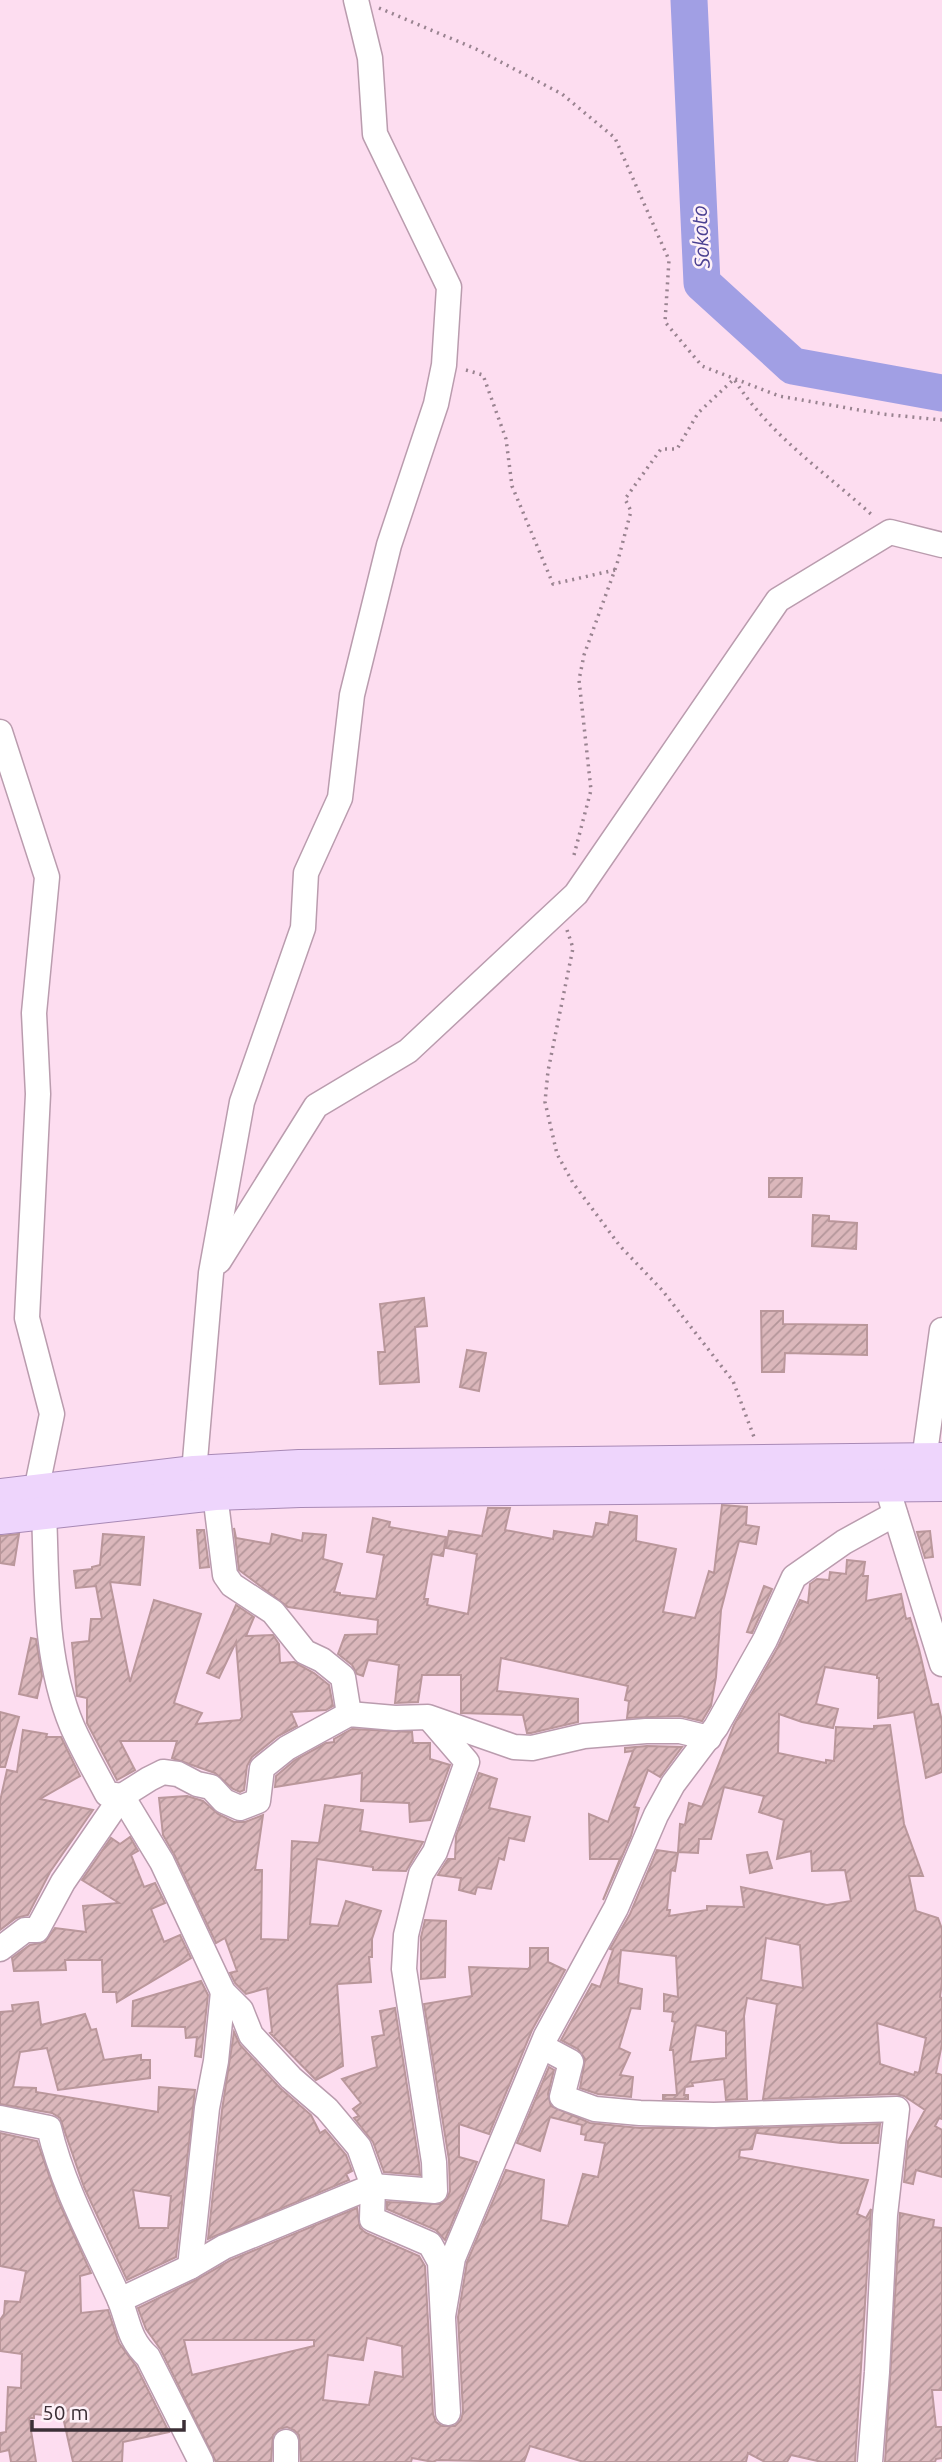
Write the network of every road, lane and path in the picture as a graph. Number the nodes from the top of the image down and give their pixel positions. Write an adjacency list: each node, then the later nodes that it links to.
1 (365, 3): 2 (street); 3 (path)
2 (444, 365): 7 (path); 11 (street)
3 (734, 379): 4 (path); 5 (path); 7 (path)
4 (942, 420)
5 (890, 531): 6 (street); 10 (street)
6 (942, 545)
7 (615, 570): 9 (path)
8 (0, 732): 19 (street)
9 (572, 862)
10 (560, 909): 11 (street); 14 (path)
11 (211, 1273): 15 (street)
12 (942, 1330): 13 (street)
13 (933, 1459): 17 (main road)
14 (762, 1461): 15 (main road); 17 (main road)
15 (204, 1483): 17 (main road); 19 (main road); 23 (street)
16 (942, 1485): 17 (main road)
17 (888, 1487): 21 (street); 25 (street)
18 (0, 1495): 19 (main road)
19 (40, 1502): 20 (main road); 26 (street)
20 (0, 1518)
21 (937, 1633): 22 (street)
22 (942, 1664)
23 (349, 1714): 24 (street); 26 (street)
24 (428, 1717): 25 (street); 31 (street)
25 (709, 1738): 29 (street)
26 (122, 1796): 27 (street); 28 (street)
27 (0, 1949)
28 (223, 1992): 31 (street); 32 (street)
29 (543, 2047): 34 (street); 37 (street)
30 (0, 2118): 33 (street)
31 (373, 2186): 32 (street); 34 (street)
32 (190, 2267): 33 (street)
33 (120, 2300): 36 (street)
34 (443, 2316): 35 (street)
35 (448, 2413)
36 (201, 2462)
37 (870, 2462)

